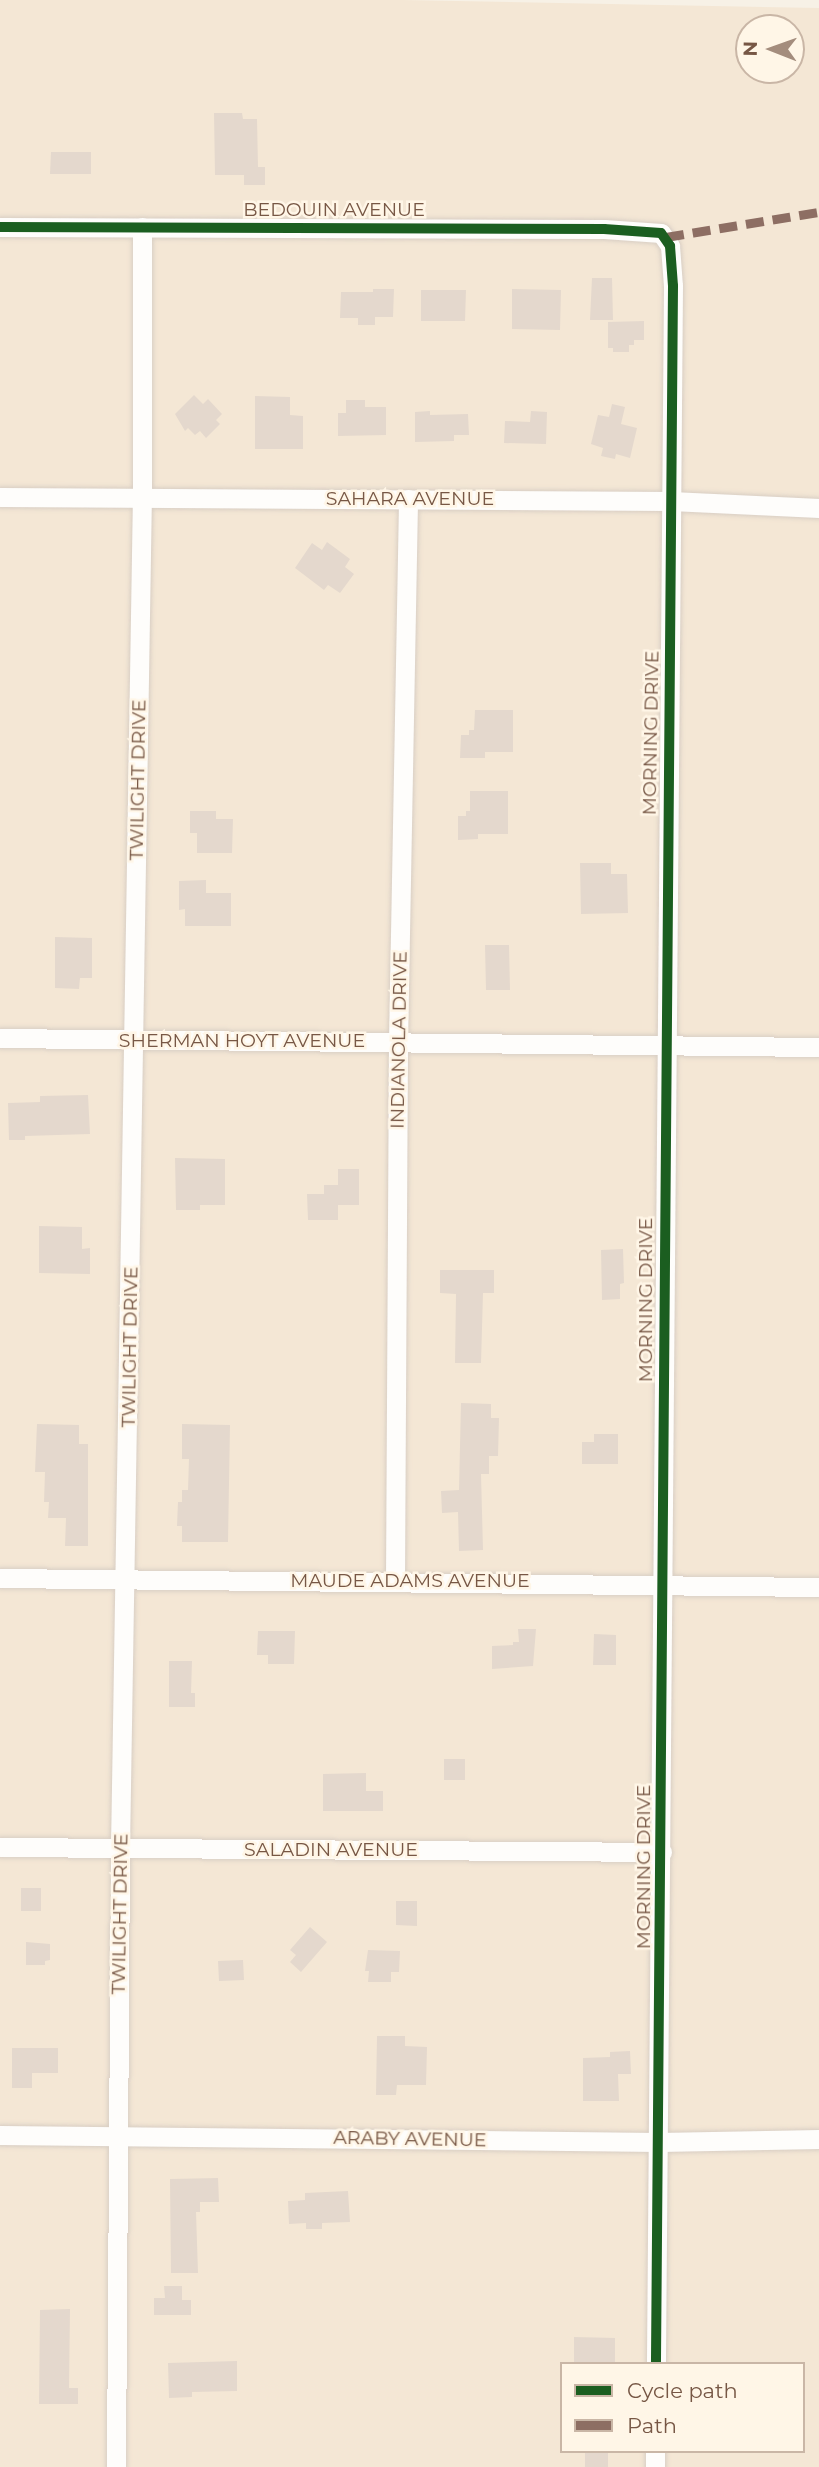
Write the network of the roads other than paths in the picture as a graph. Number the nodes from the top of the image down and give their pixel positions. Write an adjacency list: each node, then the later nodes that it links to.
1 (0, 227): 2 (street, BEDOUIN AVENUE)
2 (142, 227): 3 (street, BEDOUIN AVENUE); 5 (street, TWILIGHT DRIVE)
3 (666, 237): 7 (street, MORNING DRIVE)
4 (0, 496): 5 (street, SAHARA AVENUE)
5 (142, 498): 6 (street, SAHARA AVENUE); 10 (street, TWILIGHT DRIVE)
6 (408, 499): 7 (street, SAHARA AVENUE); 11 (street, INDIANOLA DRIVE)
7 (671, 501): 8 (street, SAHARA AVENUE); 12 (street, MORNING DRIVE)
8 (819, 508)
9 (0, 1038): 10 (street, SHERMAN HOYT AVENUE)
10 (134, 1040): 11 (street, SHERMAN HOYT AVENUE); 15 (street, TWILIGHT DRIVE)
11 (398, 1042): 12 (street, SHERMAN HOYT AVENUE); 16 (street, INDIANOLA DRIVE)
12 (665, 1044): 13 (street, SHERMAN HOYT AVENUE); 17 (street, MORNING DRIVE)
13 (819, 1047)
14 (0, 1578): 15 (street, MAUDE ADAMS AVENUE)
15 (127, 1579): 16 (street, MAUDE ADAMS AVENUE); 20 (street, TWILIGHT DRIVE)
16 (396, 1581): 17 (street, MAUDE ADAMS AVENUE)
17 (663, 1584): 18 (street, MAUDE ADAMS AVENUE); 21 (street, MORNING DRIVE)
18 (819, 1587)
19 (0, 1847): 20 (street, SALADIN AVENUE)
20 (120, 1848): 21 (street, SALADIN AVENUE); 23 (street, TWILIGHT DRIVE)
21 (662, 1852): 25 (street, MORNING DRIVE)
22 (0, 2135): 23 (street, ARABY AVENUE)
23 (118, 2135): 25 (street, ARABY AVENUE); 27 (street, TWILIGHT DRIVE)
24 (819, 2139): 25 (street, ARABY AVENUE)
25 (659, 2143): 26 (street, MORNING DRIVE)
26 (656, 2362)
27 (117, 2467)

